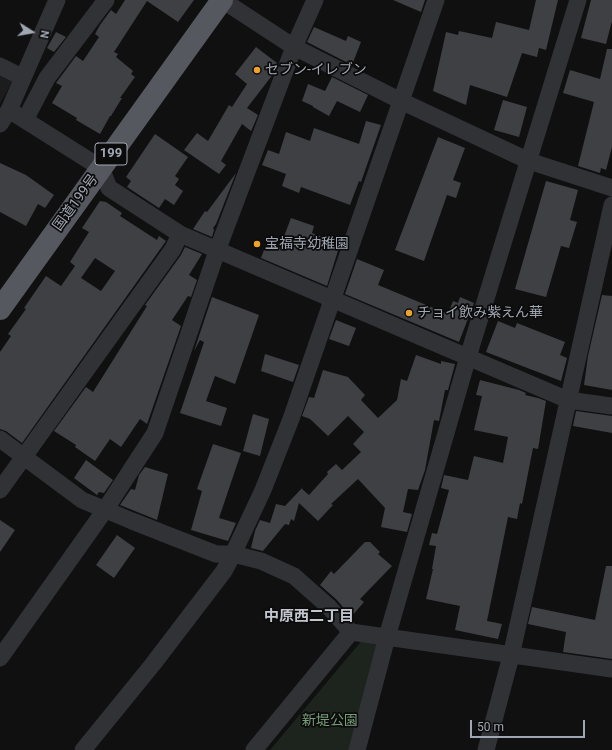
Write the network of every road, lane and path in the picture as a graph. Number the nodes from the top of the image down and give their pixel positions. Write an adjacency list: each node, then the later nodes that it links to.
1 (57, 0): 9 (street)
2 (106, 0): 12 (street)
3 (222, 0): 7 (street); 14 (highway, 国道199号 / 199)
4 (315, 0): 7 (street)
5 (436, 0): 10 (street)
6 (578, 0): 13 (street)
7 (294, 47): 10 (street); 18 (street)
8 (0, 66): 9 (street)
9 (22, 78): 11 (street)
10 (401, 101): 13 (street); 19 (street)
11 (4, 117): 12 (street)
12 (25, 120): 14 (street)
13 (529, 161): 15 (street); 21 (street)
14 (101, 168): 17 (street); 20 (highway, 国道199号 / 199)
15 (612, 188)
16 (612, 206): 22 (street)
17 (180, 234): 18 (street); 25 (street)
18 (217, 251): 19 (street); 27 (street)
19 (332, 299): 21 (street); 28 (street)
20 (0, 309)
21 (468, 358): 22 (street); 30 (street)
22 (568, 400): 23 (street); 31 (street)
23 (612, 406)
24 (0, 440): 25 (street)
25 (24, 456): 26 (street); 27 (street)
26 (0, 490)
27 (105, 510): 28 (street); 32 (street)
28 (233, 554): 29 (street); 34 (street)
29 (351, 632): 30 (street); 35 (street)
30 (387, 636): 31 (street); 36 (street)
31 (512, 656): 33 (street); 37 (street)
32 (0, 658)
33 (612, 669)
34 (83, 750)
35 (254, 750)
36 (356, 750)
37 (486, 750)

